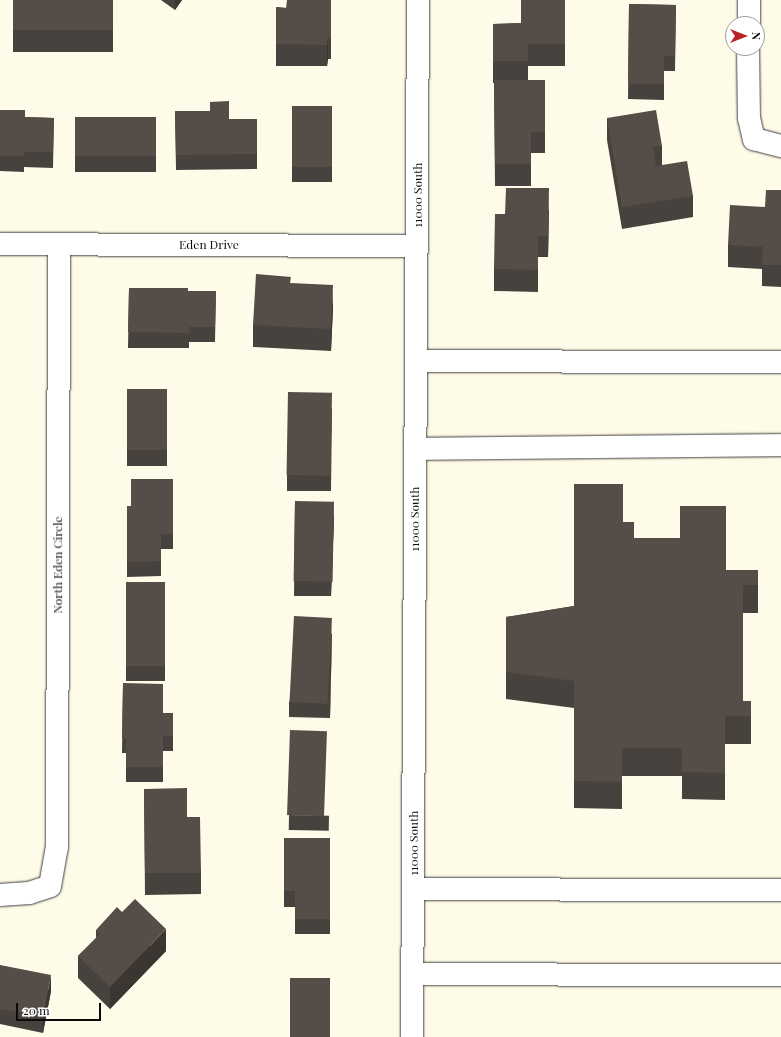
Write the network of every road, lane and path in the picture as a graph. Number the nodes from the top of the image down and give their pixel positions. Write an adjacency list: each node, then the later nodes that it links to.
1 (418, 0): 8 (street, 11000 South)
2 (749, 0): 3 (street)
3 (749, 16)
4 (748, 56): 5 (street)
5 (781, 146)
6 (0, 244): 7 (street, Eden Drive)
7 (59, 244): 8 (street, Eden Drive); 15 (street, North Eden Circle)
8 (417, 246): 9 (street, 11000 South)
9 (416, 361): 10 (street); 12 (street, 11000 South)
10 (781, 362)
11 (781, 445): 12 (street)
12 (415, 449): 13 (street, 11000 South)
13 (414, 889): 14 (street); 16 (street, 11000 South)
14 (781, 890)
15 (0, 895)
16 (412, 974): 17 (street); 18 (street, 11000 South)
17 (781, 975)
18 (412, 1037)

